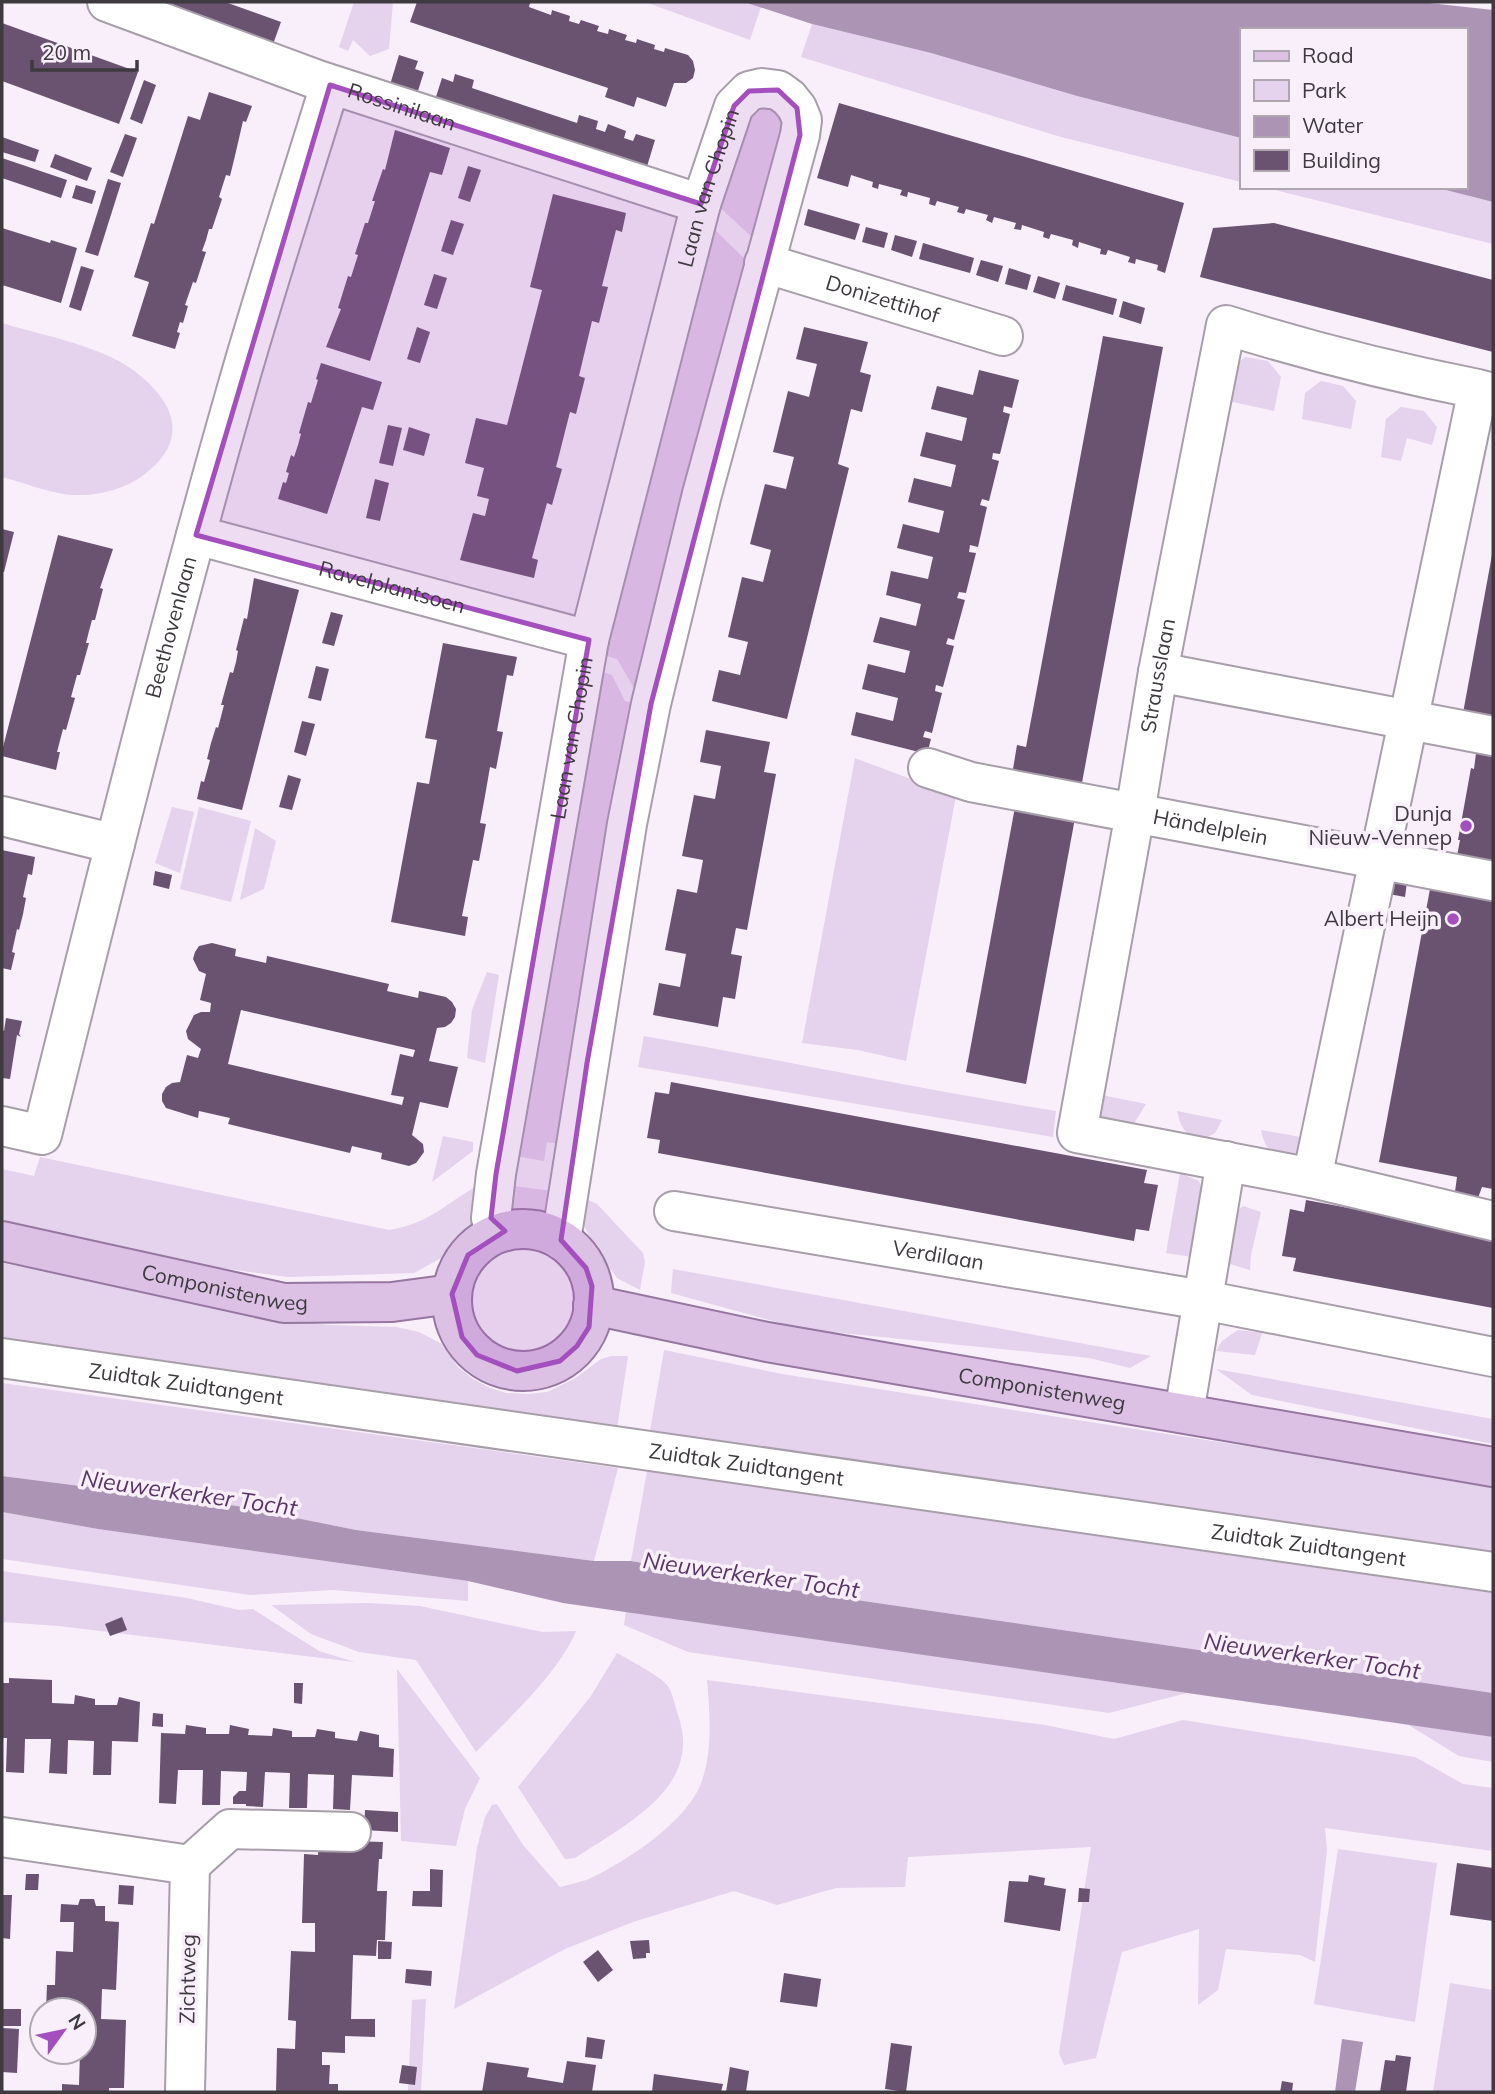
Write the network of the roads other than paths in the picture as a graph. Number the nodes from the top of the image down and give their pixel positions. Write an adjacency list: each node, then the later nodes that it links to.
1 (107, 2): 2 (street, Rossinilaan)
2 (330, 85): 3 (street, Rossinilaan); 7 (street, Beethovenlaan)
3 (701, 204): 4 (street, Laan van Chopin); 8 (street, Laan van Chopin)
4 (764, 263): 5 (street, Donizettihof); 24 (street, Laan van Chopin)
5 (1003, 336)
6 (1485, 391): 9 (street, Strausslaan); 10 (street, Strausslaan)
7 (196, 535): 8 (street, Ravelplantsoen); 15 (street, Beethovenlaan)
8 (589, 640): 23 (street, Laan van Chopin)
9 (1158, 672): 10 (street); 13 (street, Strausslaan)
10 (1408, 720): 11 (street); 16 (street, Strausslaan)
11 (1493, 736)
12 (928, 768): 13 (street, Händelplein)
13 (1135, 813): 16 (street, Händelplein); 19 (street, Strausslaan)
14 (2, 816): 15 (street)
15 (115, 844): 18 (street, Beethovenlaan)
16 (1378, 859): 17 (street, Händelplein); 20 (street, Strausslaan)
17 (1493, 881)
18 (2, 1126)
19 (1226, 1161): 20 (street, Strausslaan); 27 (street)
20 (1312, 1178): 22 (street)
21 (674, 1211): 27 (street, Verdilaan)
22 (1493, 1221)
23 (505, 1231): 24 (main road); 26 (main road)
24 (561, 1240): 28 (main road)
25 (2, 1241): 26 (main road, Componistenweg)
26 (452, 1294): 28 (main road)
27 (1203, 1300): 29 (street, Verdilaan); 31 (street)
28 (593, 1305): 31 (main road, Componistenweg)
29 (1493, 1357)
30 (2, 1358): 33 (street, Zuidtak Zuidtangent)
31 (1184, 1413): 32 (main road, Componistenweg)
32 (1493, 1467)
33 (1493, 1572)
34 (351, 1832): 36 (street)
35 (2, 1838): 36 (street)
36 (190, 1865): 37 (street, Zichtweg)
37 (185, 2092)

